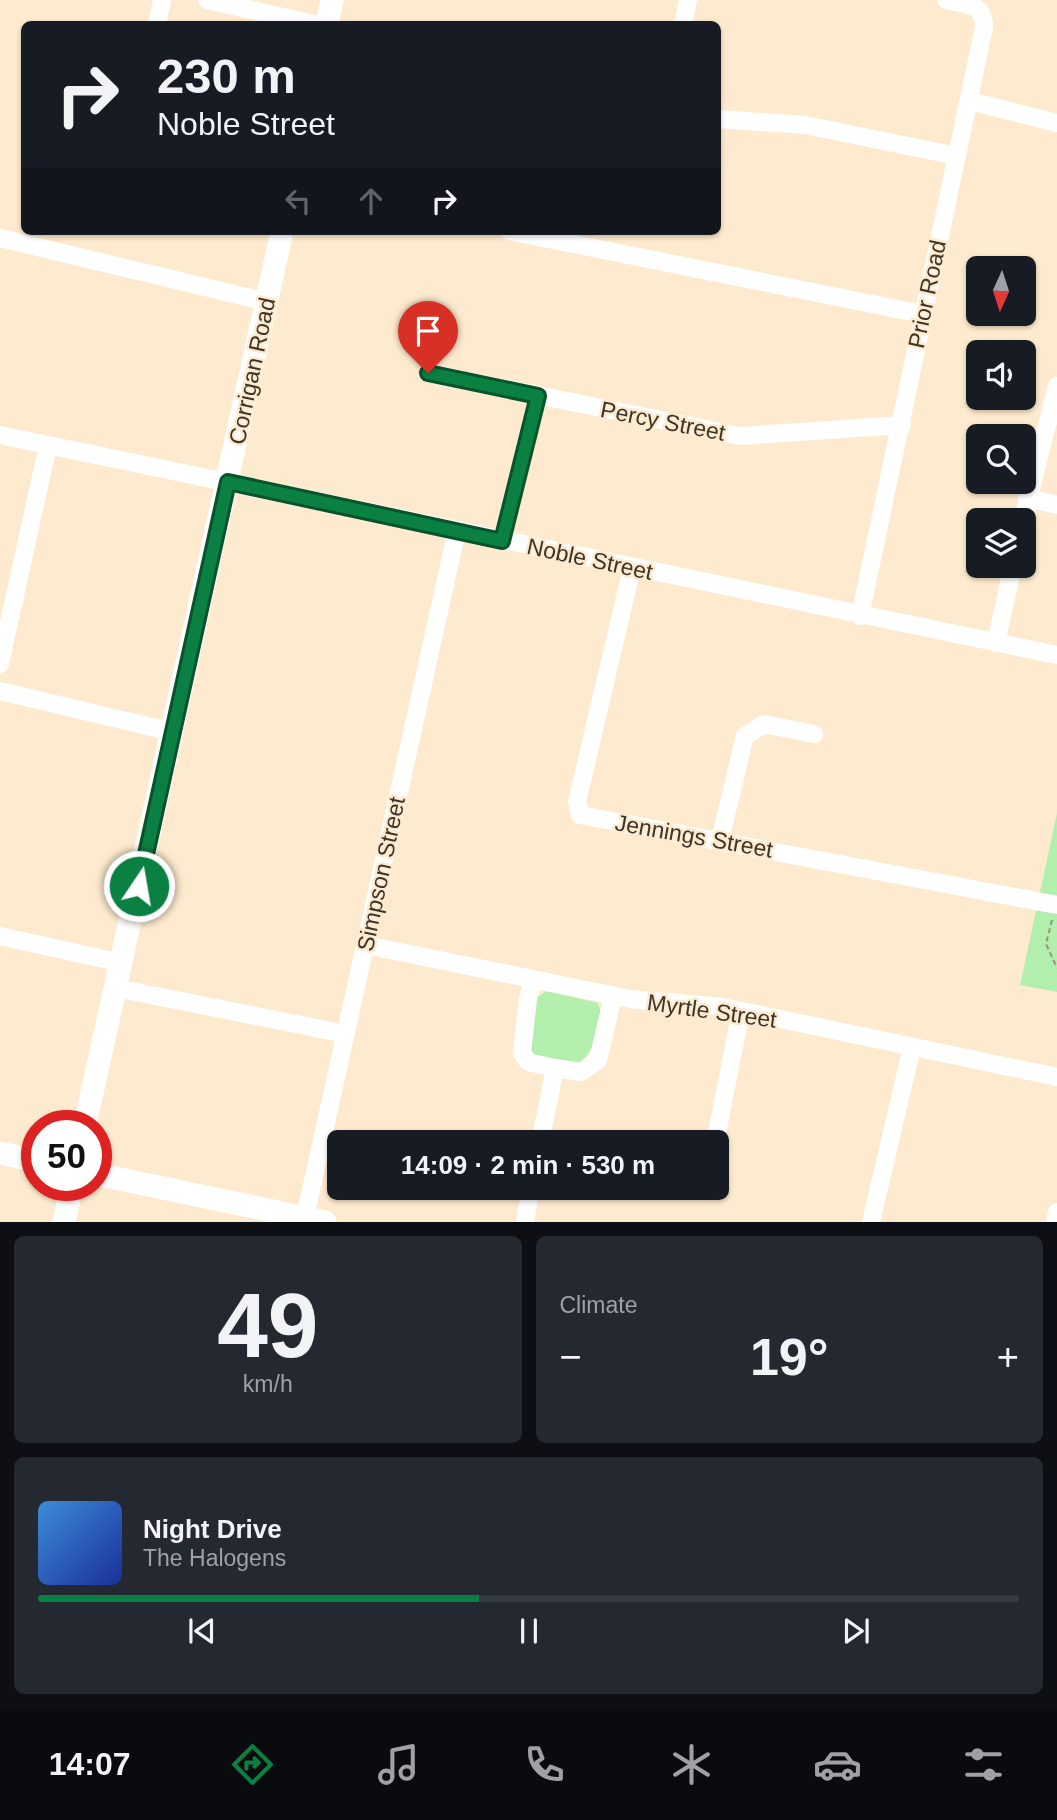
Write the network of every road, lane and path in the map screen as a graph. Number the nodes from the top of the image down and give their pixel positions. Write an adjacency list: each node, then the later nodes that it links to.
1 (162, 0): 6 (street)
2 (207, 0): 7 (street)
3 (332, 0): 8 (main road)
4 (688, 0): 9 (street)
5 (946, 0): 10 (street, Prior Road)
6 (158, 21)
7 (301, 21)
8 (328, 21)
9 (684, 21)
10 (970, 101): 12 (street); 13 (street, Prior Road)
11 (721, 120): 13 (street)
12 (1057, 123)
13 (957, 156): 18 (street, Prior Road)
14 (281, 235): 17 (main road, Corrigan Road)
15 (529, 235): 18 (street)
16 (0, 238): 17 (street)
17 (267, 302): 25 (main road, Corrigan Road)
18 (922, 314): 22 (street, Prior Road)
19 (428, 373): 21 (street, Percy Street)
20 (1057, 386): 26 (street)
21 (538, 396): 22 (street, Percy Street); 30 (street)
22 (902, 425): 33 (street, Prior Road)
23 (0, 435): 24 (street, Noble Street)
24 (48, 445): 25 (street, Noble Street); 36 (street)
25 (228, 482): 29 (street, Noble Street); 38 (main road, Corrigan Road)
26 (1027, 498): 27 (street); 28 (street)
27 (1057, 505)
28 (1025, 508)
29 (457, 530): 30 (street, Noble Street); 43 (street, Simpson Street)
30 (502, 541): 31 (street, Noble Street)
31 (632, 568): 33 (street, Noble Street); 40 (street, Jennings Street)
32 (1010, 578): 34 (street)
33 (860, 616): 34 (street, Noble Street)
34 (996, 643): 35 (street, Noble Street)
35 (1057, 655)
36 (0, 664)
37 (0, 691): 38 (street)
38 (173, 732): 44 (main road, Corrigan Road)
39 (814, 734): 40 (street)
40 (720, 840): 41 (street, Jennings Street)
41 (1056, 910): 45 (path)
42 (0, 936): 44 (street)
43 (366, 945): 46 (street, Myrtle Street); 50 (street, Simpson Street)
44 (122, 963): 47 (main road, Corrigan Road)
45 (1057, 968)
46 (533, 980): 48 (street, Myrtle Street); 52 (street)
47 (116, 988): 50 (street); 54 (main road, Corrigan Road)
48 (614, 996): 49 (street, Myrtle Street); 52 (street)
49 (741, 1011): 51 (street, Myrtle Street); 56 (street)
50 (345, 1034): 64 (street, Simpson Street)
51 (912, 1047): 53 (street, Myrtle Street); 67 (street)
52 (555, 1068): 55 (street)
53 (1057, 1077)
54 (88, 1110)
55 (543, 1130)
56 (718, 1130)
57 (0, 1153): 58 (main road)
58 (21, 1158)
59 (112, 1178): 63 (main road)
60 (529, 1200): 66 (street)
61 (69, 1201): 65 (main road)
62 (1057, 1212): 68 (street)
63 (259, 1215): 64 (main road)
64 (315, 1219)
65 (64, 1222)
66 (525, 1222)
67 (871, 1222)
68 (1055, 1222)

